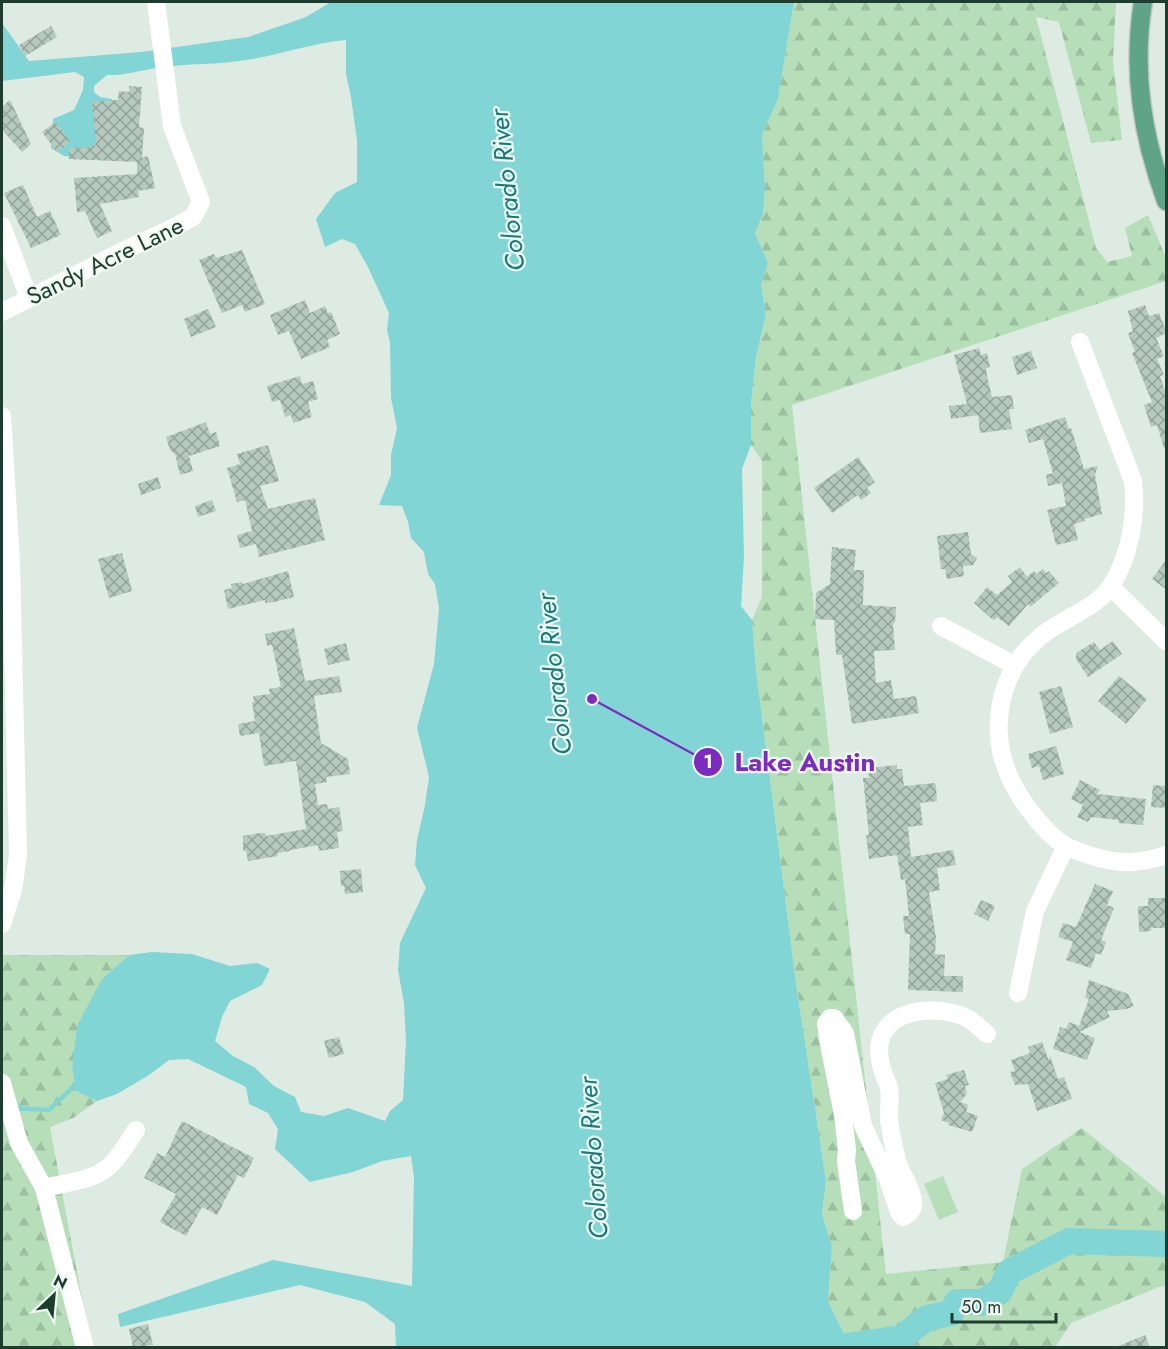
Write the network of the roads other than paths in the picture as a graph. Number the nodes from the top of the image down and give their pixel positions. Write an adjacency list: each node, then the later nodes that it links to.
1 (156, 2): 5 (street, Sandy Acre Lane)
2 (1143, 2): 3 (main road)
3 (1167, 201)
4 (2, 226): 5 (street)
5 (29, 298): 6 (street, Sandy Acre Lane)
6 (2, 312)
7 (1080, 342): 9 (street)
8 (2, 416): 15 (street)
9 (1110, 587): 11 (street); 12 (street)
10 (941, 626): 12 (street)
11 (1167, 641)
12 (1014, 665): 13 (street)
13 (1066, 846): 14 (street); 16 (street)
14 (1167, 855)
15 (2, 924)
16 (1018, 993)
17 (987, 1034): 21 (street)
18 (3, 1089): 20 (street)
19 (136, 1130): 20 (street)
20 (44, 1188): 22 (street)
21 (854, 1211)
22 (85, 1347)

